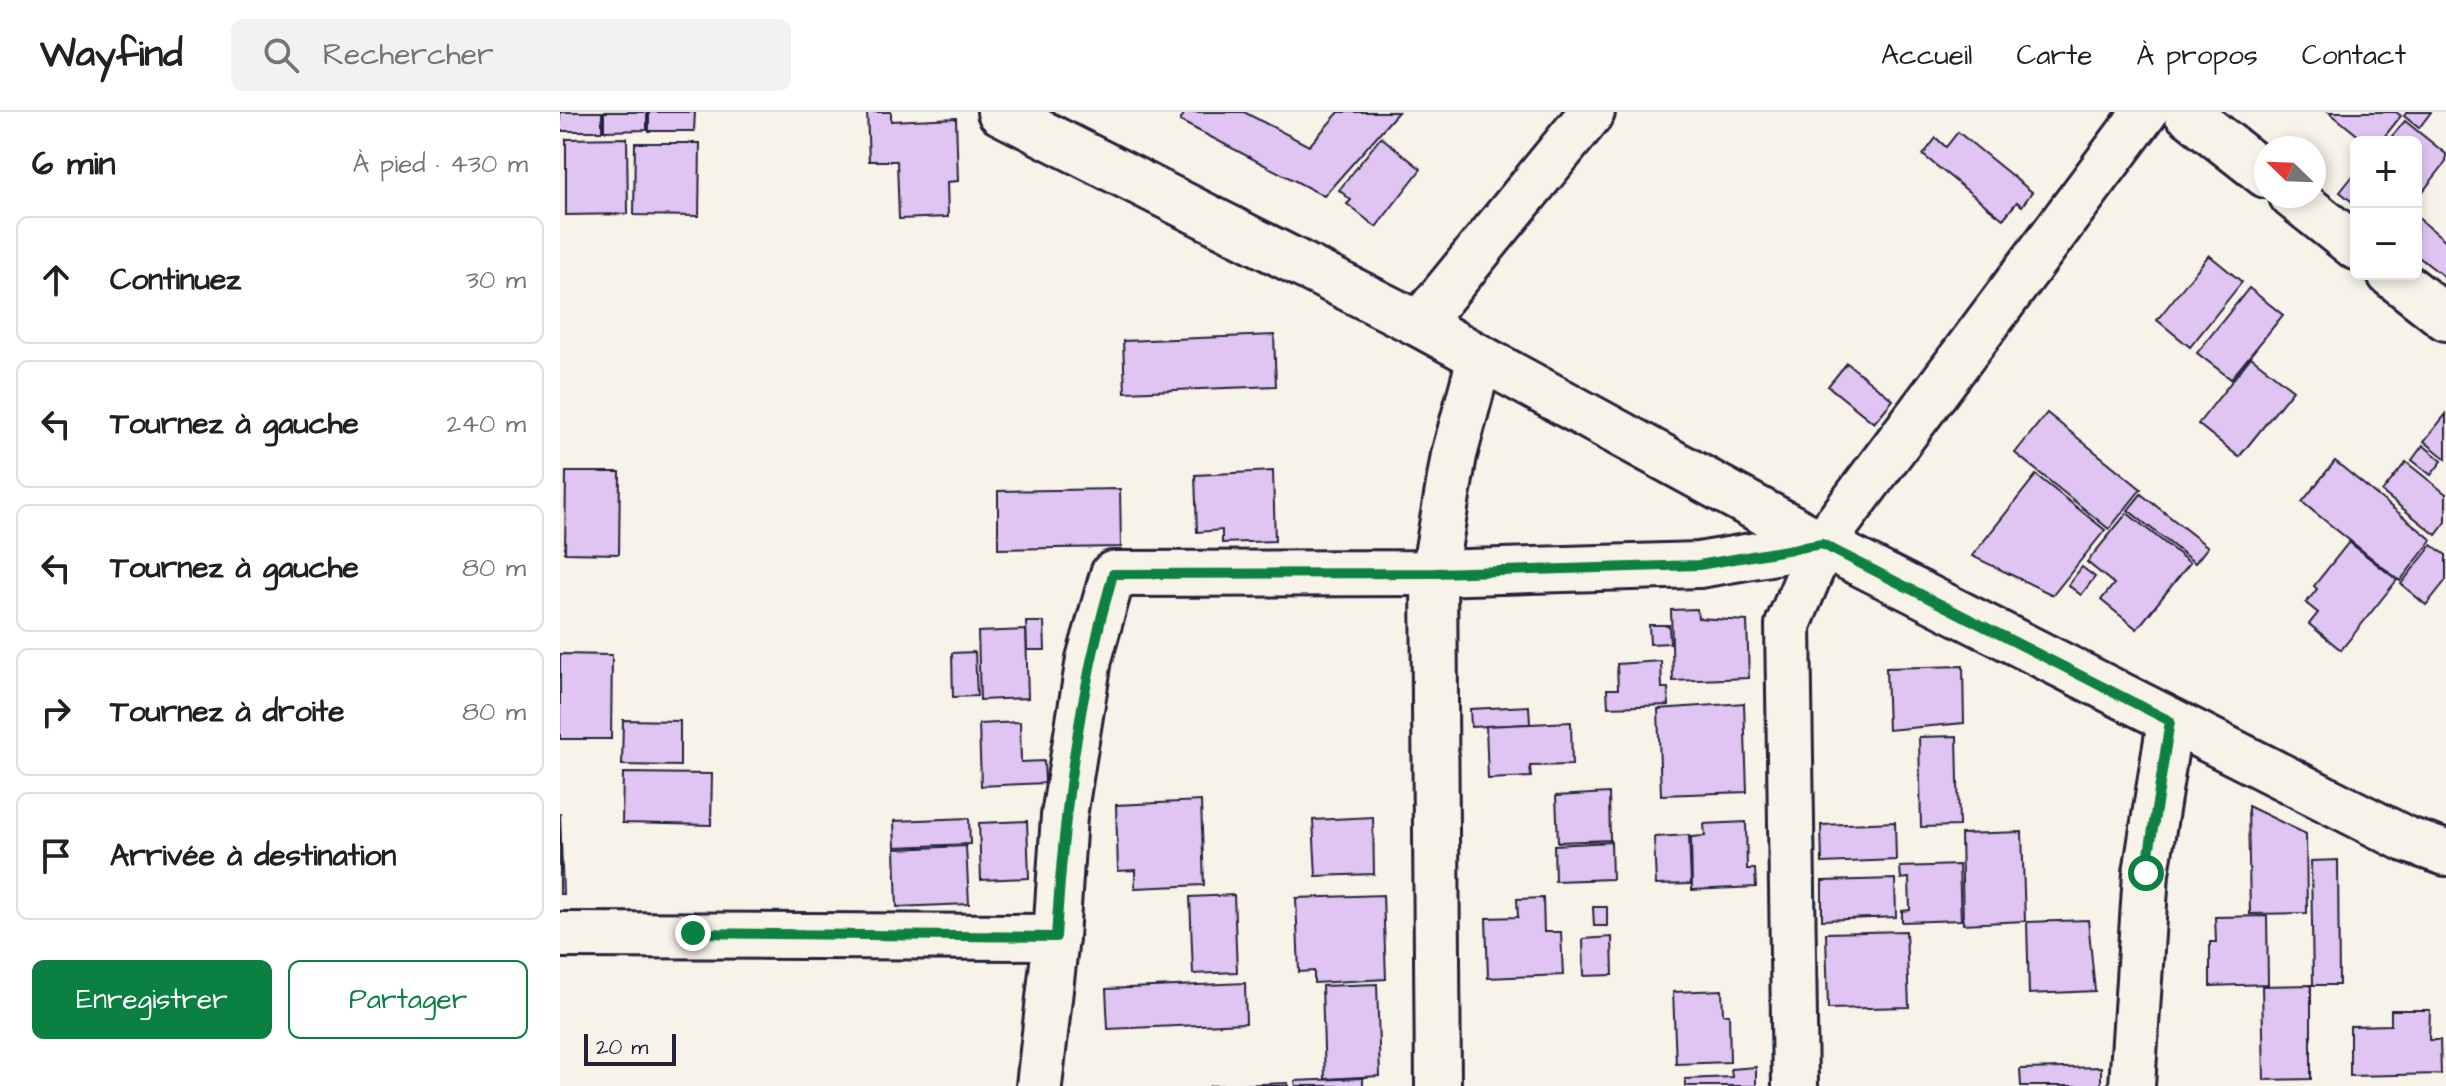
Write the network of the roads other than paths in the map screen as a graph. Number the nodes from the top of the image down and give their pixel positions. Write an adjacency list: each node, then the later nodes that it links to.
1 (1592, 112): 10 (street)
2 (2145, 112): 12 (street)
3 (2186, 112): 5 (street)
4 (1004, 113): 10 (street)
5 (2254, 166)
6 (2307, 208): 7 (street)
7 (2350, 242)
8 (2398, 280): 9 (street)
9 (2446, 318)
10 (1419, 324): 11 (street)
11 (1480, 358): 12 (street); 13 (street)
12 (1822, 544): 13 (street); 14 (street); 20 (street)
13 (1434, 573): 17 (street); 19 (street)
14 (2170, 721): 15 (street); 21 (street)
15 (2446, 853)
16 (560, 935): 17 (street)
17 (1056, 937): 18 (street)
18 (1039, 1086)
19 (1438, 1086)
20 (1795, 1086)
21 (2132, 1086)

